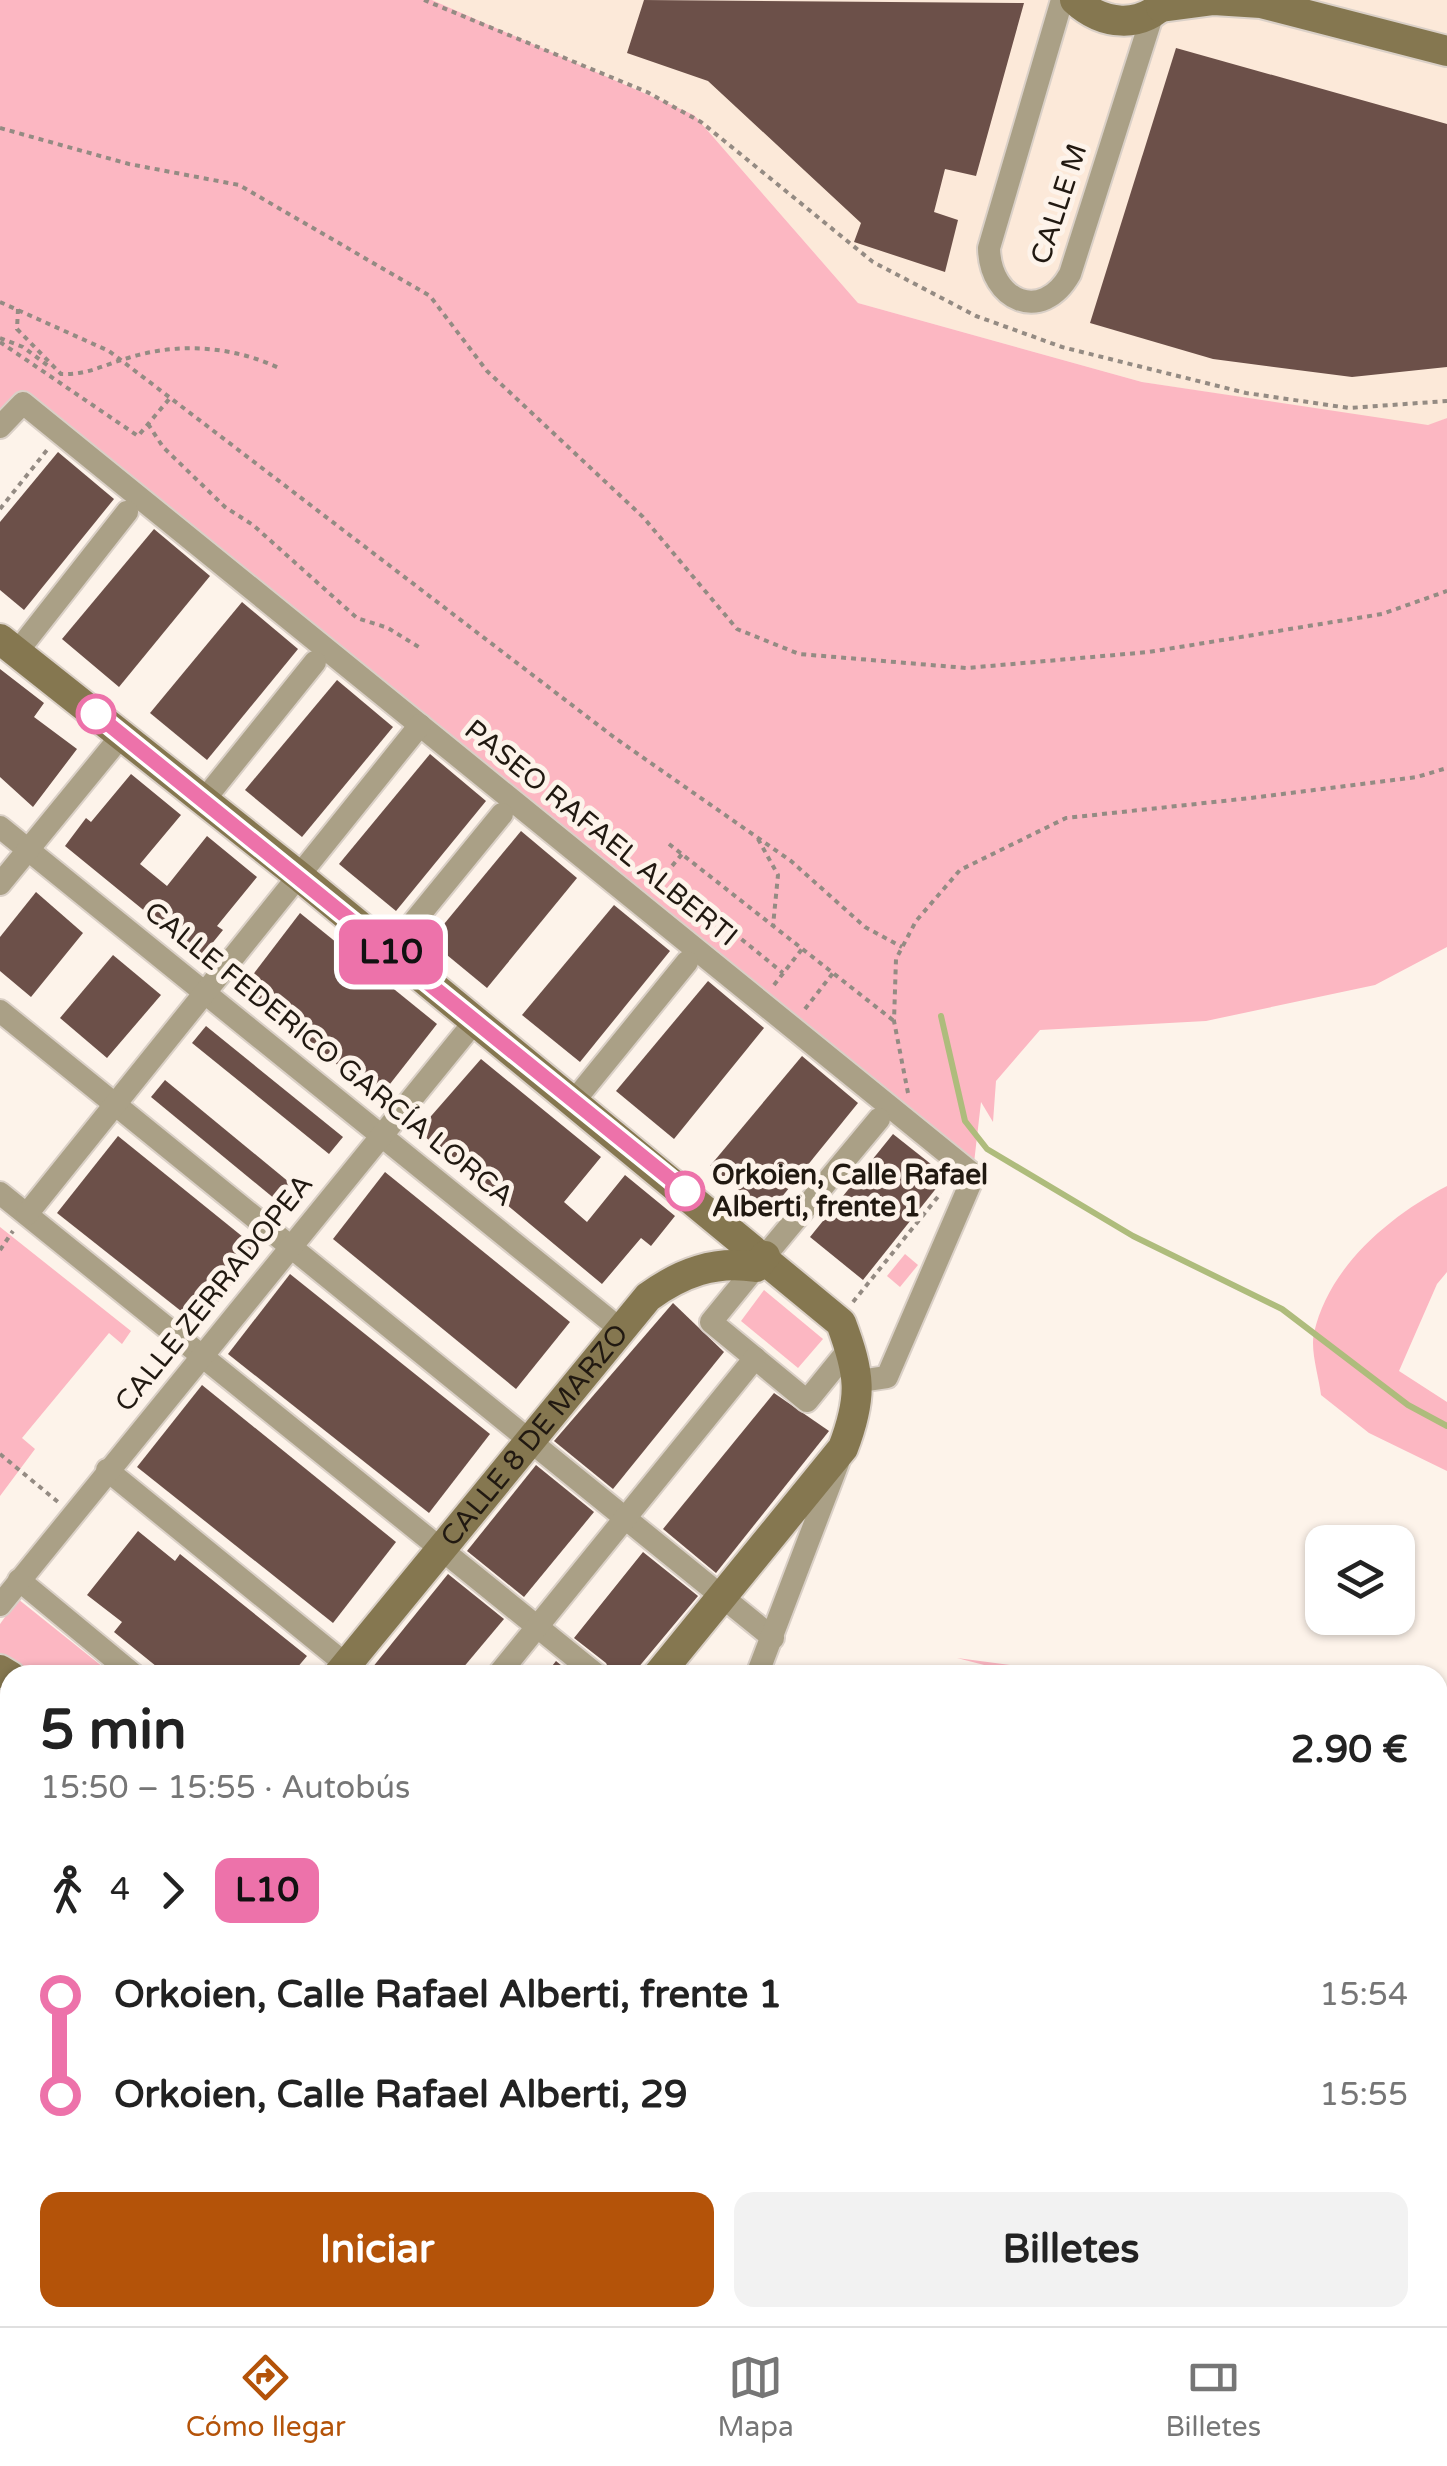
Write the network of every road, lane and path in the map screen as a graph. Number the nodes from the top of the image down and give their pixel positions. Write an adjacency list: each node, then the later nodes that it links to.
1 (424, 0): 15 (path)
2 (1062, 0): 5 (street, CALLE M)
3 (1075, 0): 5 (street)
4 (1258, 2): 5 (street); 6 (street)
5 (1160, 6)
6 (1447, 51)
7 (0, 128): 21 (path)
8 (0, 302): 9 (path)
9 (18, 309): 11 (path); 13 (path)
10 (1, 340): 13 (path); 16 (path)
11 (120, 360): 12 (path); 13 (path); 14 (path)
12 (279, 368)
13 (61, 374)
14 (170, 398): 16 (path); 31 (path)
15 (1447, 400)
16 (148, 424): 23 (path)
17 (0, 427): 18 (street, PASEO RAFAEL ALBERTI)
18 (60, 434): 19 (path); 25 (street, PASEO RAFAEL ALBERTI)
19 (0, 509)
20 (127, 512): 22 (street)
21 (1447, 591)
22 (8, 646): 26 (street)
23 (422, 648)
24 (314, 662): 28 (street)
25 (420, 725): 35 (street); 38 (street, PASEO RAFAEL ALBERTI)
26 (122, 735): 28 (street); 33 (street)
27 (1447, 768): 40 (path)
28 (204, 800): 35 (street)
29 (502, 814): 42 (street)
30 (0, 827): 33 (street, CALLE FEDERICO GARCÍA LORCA)
31 (755, 835): 39 (path); 40 (path)
32 (668, 844): 34 (path)
33 (27, 850): 37 (street); 46 (street, CALLE FEDERICO GARCÍA LORCA)
34 (682, 854): 36 (path); 39 (path)
35 (299, 876): 42 (street); 46 (street)
36 (664, 876): 38 (path); 44 (path)
37 (0, 884)
38 (640, 904): 47 (street, PASEO RAFAEL ALBERTI)
39 (773, 926): 41 (path)
40 (902, 948): 50 (path)
41 (802, 949): 44 (path); 45 (path)
42 (390, 951): 49 (street)
43 (687, 962): 52 (street)
44 (783, 973): 47 (path)
45 (833, 974): 50 (path); 51 (path)
46 (206, 991): 53 (street); 56 (street, CALLE FEDERICO GARCÍA LORCA)
47 (761, 1002): 51 (street, PASEO RAFAEL ALBERTI)
48 (0, 1011): 53 (street)
49 (475, 1021): 52 (street); 56 (street, CALLE ZERRADOPEA)
50 (894, 1021): 54 (path)
51 (791, 1026): 54 (street, PASEO RAFAEL ALBERTI)
52 (574, 1101): 62 (street)
53 (114, 1104): 59 (street); 60 (street)
54 (904, 1118): 57 (street, PASEO RAFAEL ALBERTI)
55 (879, 1119): 62 (street)
56 (382, 1135): 60 (street, CALLE ZERRADOPEA); 64 (street, CALLE FEDERICO GARCÍA LORCA)
57 (963, 1166): 63 (path); 68 (street)
58 (0, 1192): 59 (street)
59 (20, 1223): 61 (path); 66 (street)
60 (290, 1248): 66 (street, CALLE ZERRADOPEA); 69 (street)
61 (0, 1250)
62 (760, 1261): 64 (street, CALLE 8 DE MARZO); 65 (street); 67 (street)
63 (850, 1306)
64 (620, 1329): 69 (street, CALLE 8 DE MARZO)
65 (850, 1348): 67 (street); 68 (street)
66 (201, 1356): 72 (street, CALLE ZERRADOPEA); 75 (street)
67 (755, 1358): 74 (street)
68 (860, 1381): 70 (street)
69 (527, 1441): 74 (street); 75 (street, CALLE 8 DE MARZO)
70 (844, 1448): 77 (street); 80 (street)
71 (0, 1454): 73 (path)
72 (107, 1470): 76 (street, CALLE ZERRADOPEA); 82 (street)
73 (58, 1502)
74 (624, 1520): 77 (street); 79 (street)
75 (442, 1547): 79 (street); 83 (street, CALLE 8 DE MARZO)
76 (19, 1580): 78 (street, CALLE ZERRADOPEA); 81 (street)
77 (721, 1598): 80 (street); 86 (street)
78 (0, 1605)
79 (538, 1626): 84 (street); 85 (street)
80 (772, 1638): 87 (street)
81 (122, 1665)
82 (340, 1665)
83 (353, 1665)
84 (506, 1665)
85 (585, 1665)
86 (666, 1665)
87 (762, 1665)

